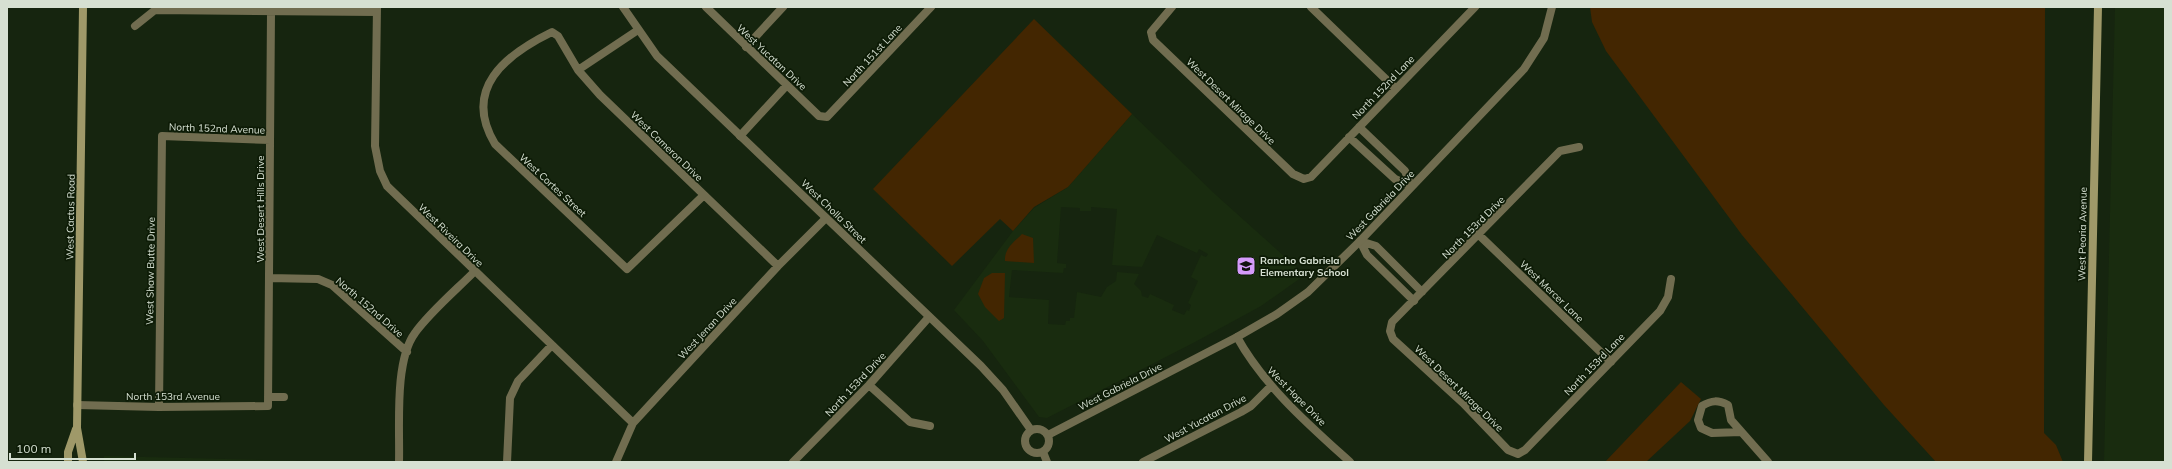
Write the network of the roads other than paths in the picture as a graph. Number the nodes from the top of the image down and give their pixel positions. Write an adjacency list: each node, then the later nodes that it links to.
1 (83, 7): 51 (main road, West Cactus Road)
2 (623, 7): 14 (street, West Cholla Street)
3 (706, 7): 15 (street, West Yucatan Drive)
4 (783, 7): 15 (street)
5 (931, 7): 20 (street, North 151st Lane)
6 (1172, 7): 27 (street, West Desert Mirage Drive)
7 (1311, 7): 18 (street)
8 (1475, 7): 18 (street, North 152nd Lane)
9 (1552, 7): 28 (street, West Gabriela Drive)
10 (2098, 7): 72 (main road, West Peoria Avenue)
11 (377, 10): 12 (street); 35 (street, West Riveira Drive)
12 (271, 12): 13 (street); 25 (street, West Desert Hills Drive)
13 (134, 26)
14 (638, 30): 16 (street); 23 (street, West Cholla Street)
15 (746, 47): 17 (street, West Yucatan Drive)
16 (578, 70): 19 (street, West Cameron Drive); 29 (street, West Cameron Drive)
17 (787, 85): 20 (street, West Yucatan Drive); 23 (street)
18 (1396, 89): 21 (street, North 152nd Lane)
19 (482, 105): 29 (street, West Cortes Street)
20 (827, 117)
21 (1359, 127): 24 (street, North 152nd Lane); 28 (street)
22 (162, 136): 25 (street, North 152nd Avenue); 53 (street, West Shaw Butte Drive)
23 (740, 136): 30 (street, West Cholla Street)
24 (1349, 137): 27 (street, North 152nd Lane); 28 (street)
25 (270, 140): 37 (street, West Desert Hills Drive)
26 (1579, 147): 31 (street, North 153rd Drive)
27 (1304, 179)
28 (1411, 186): 32 (street, West Gabriela Drive)
29 (704, 195): 34 (street, West Cameron Drive)
30 (826, 218): 34 (street, West Jenan Drive); 41 (street, West Cholla Street)
31 (1479, 235): 39 (street, North 153rd Drive); 46 (street, West Mercer Lane)
32 (1360, 241): 33 (street); 36 (street); 43 (street, West Gabriela Drive)
33 (1393, 263): 36 (street); 39 (street)
34 (778, 266): 54 (street, West Jenan Drive)
35 (474, 272): 44 (street, West Riveira Drive); 45 (street)
36 (1384, 272): 40 (street)
37 (270, 278): 45 (street, North 152nd Drive); 49 (street, West Desert Hills Drive)
38 (1671, 279): 46 (street, North 153rd Lane)
39 (1422, 292): 40 (street, North 153rd Drive)
40 (1414, 301): 42 (street, North 153rd Drive)
41 (929, 317): 47 (street, North 153rd Drive); 57 (street, West Cholla Street)
42 (1390, 331): 61 (street, West Desert Mirage Drive)
43 (1237, 337): 48 (street, West Hope Drive); 59 (street, West Gabriela Drive)
44 (552, 345): 54 (street, West Riveira Drive); 67 (street)
45 (407, 352): 66 (street)
46 (1610, 362): 61 (street, North 153rd Lane)
47 (869, 385): 55 (street); 62 (street, North 153rd Drive)
48 (1271, 386): 63 (street, West Hope Drive); 70 (street, West Yucatan Drive)
49 (268, 397): 50 (street); 52 (street, West Desert Hills Drive)
50 (284, 397)
51 (77, 405): 53 (street, North 153rd Avenue); 56 (main road, West Cactus Road)
52 (268, 406): 53 (street, North 153rd Avenue)
53 (159, 407)
54 (633, 423): 68 (street, West Jenan Drive)
55 (930, 426)
56 (77, 428): 64 (main road, West Cactus Road); 65 (main road, West Cactus Road)
57 (1031, 430): 59 (street); 60 (street)
58 (1741, 432): 58 (street); 71 (street)
59 (1048, 435): 60 (street)
60 (1042, 452): 69 (street)
61 (1518, 454)
62 (795, 461)
63 (1345, 461)
64 (68, 462)
65 (83, 462)
66 (399, 462)
67 (507, 462)
68 (616, 462)
69 (1047, 462)
70 (1143, 462)
71 (1768, 462)
72 (2088, 462)

